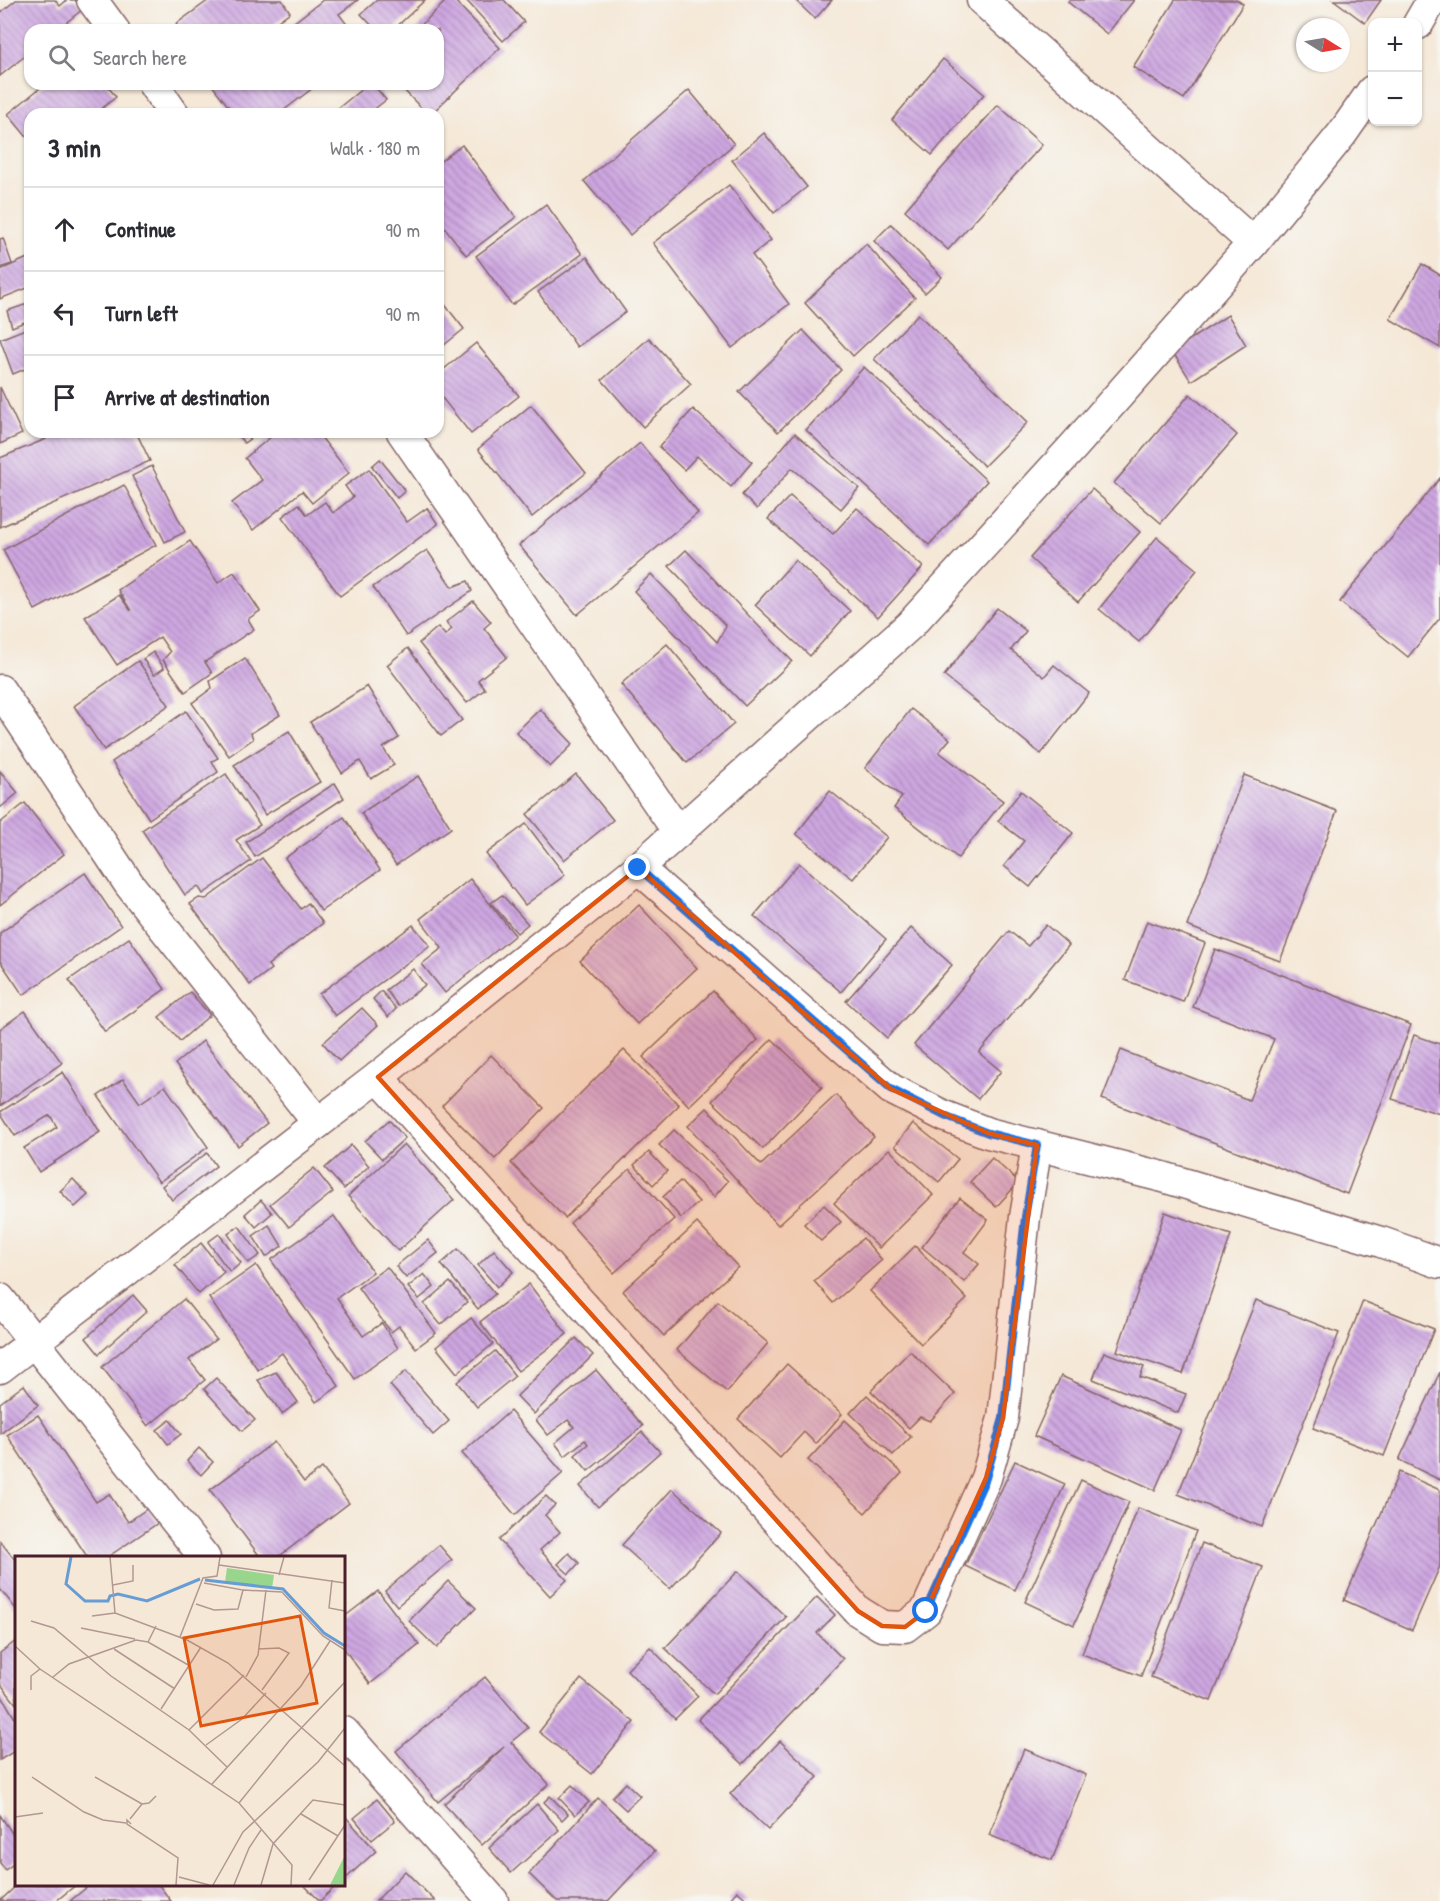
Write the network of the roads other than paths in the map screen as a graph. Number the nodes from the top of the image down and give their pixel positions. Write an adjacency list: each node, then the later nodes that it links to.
1 (92, 0): 5 (street)
2 (1432, 0): 4 (street)
3 (988, 2): 9 (street)
4 (1422, 18)
5 (110, 24)
6 (157, 90): 8 (street)
7 (1368, 97): 9 (street)
8 (170, 108)
9 (1253, 243): 12 (street)
10 (406, 438): 12 (street)
11 (0, 690): 15 (street)
12 (678, 832): 13 (street)
13 (638, 868): 14 (street); 16 (street)
14 (378, 1077): 15 (street); 16 (street)
15 (318, 1123): 19 (street)
16 (1037, 1145): 17 (street)
17 (1440, 1263)
18 (0, 1299): 19 (street)
19 (36, 1342): 20 (street); 21 (street)
20 (0, 1368)
21 (204, 1556)
22 (345, 1733): 23 (street)
23 (493, 1901)

